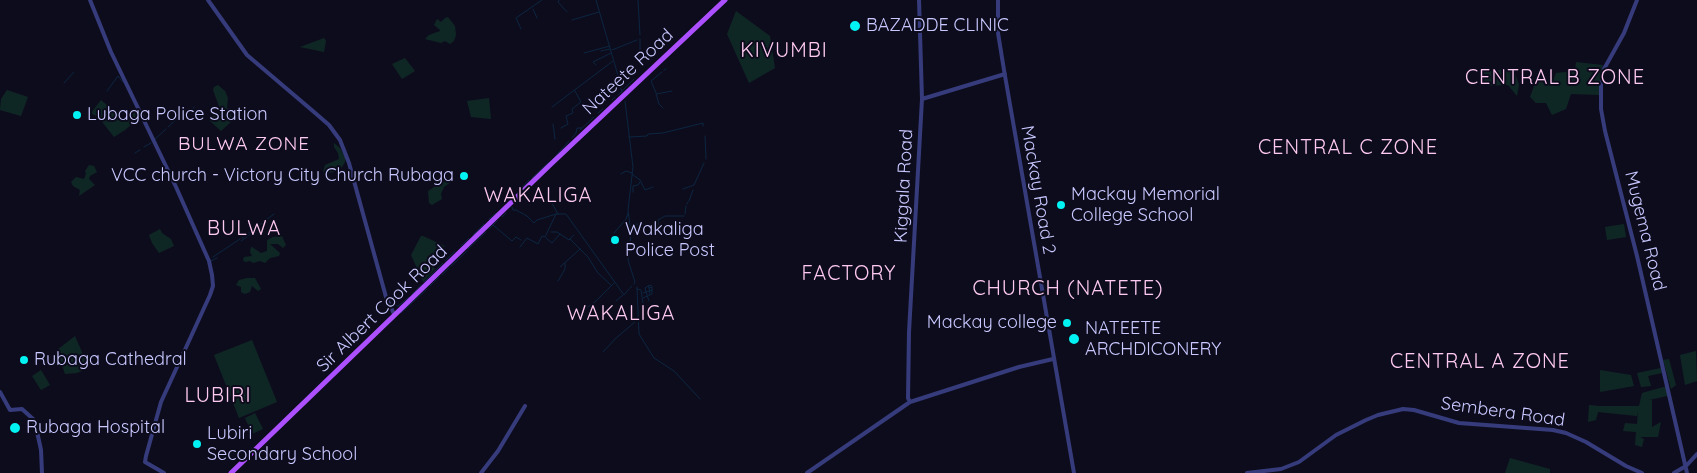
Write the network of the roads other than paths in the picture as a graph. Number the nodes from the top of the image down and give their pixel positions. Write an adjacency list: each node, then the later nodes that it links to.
1 (90, 0): 18 (street)
2 (208, 0): 10 (street)
3 (725, 0): 9 (main road, Nateete Road)
4 (919, 0): 8 (street, Kiggala Road)
5 (998, 0): 7 (street, Mackay Road 2)
6 (1637, 0): 16 (street, Mugema Road)
7 (1004, 74): 8 (street); 11 (street, Mackay Road 2)
8 (922, 99): 13 (street, Kiggala Road)
9 (551, 164): 10 (main road, Sir Albert Cook Road)
10 (394, 314): 19 (main road, Sir Albert Cook Road)
11 (1053, 359): 13 (street); 22 (street, Mackay Road 2)
12 (0, 392): 17 (street)
13 (910, 402): 21 (street)
14 (526, 406): 20 (street)
15 (1697, 454): 16 (street)
16 (1686, 466): 25 (street); 26 (street, Mugema Road)
17 (42, 473)
18 (164, 473)
19 (231, 473)
20 (481, 473)
21 (807, 473)
22 (1074, 473)
23 (1247, 473): 24 (street, Sembera Road)
24 (1642, 473)
25 (1674, 473)
26 (1687, 473)

